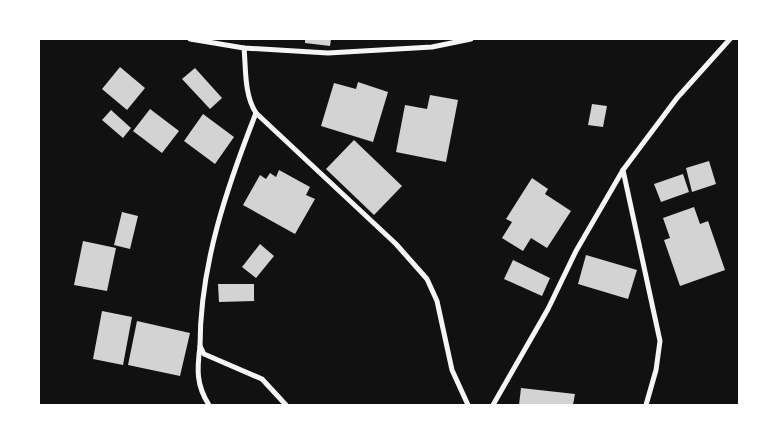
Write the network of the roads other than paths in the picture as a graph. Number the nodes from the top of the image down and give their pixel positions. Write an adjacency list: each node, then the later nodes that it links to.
1 (190, 39): 4 (street)
2 (471, 39): 4 (street)
3 (730, 39): 6 (street)
4 (244, 48): 5 (street)
5 (256, 113): 7 (street); 10 (street)
6 (623, 170): 11 (street); 12 (street)
7 (200, 346): 8 (street); 9 (street)
8 (209, 405)
9 (286, 405)
10 (468, 405)
11 (493, 405)
12 (646, 405)

